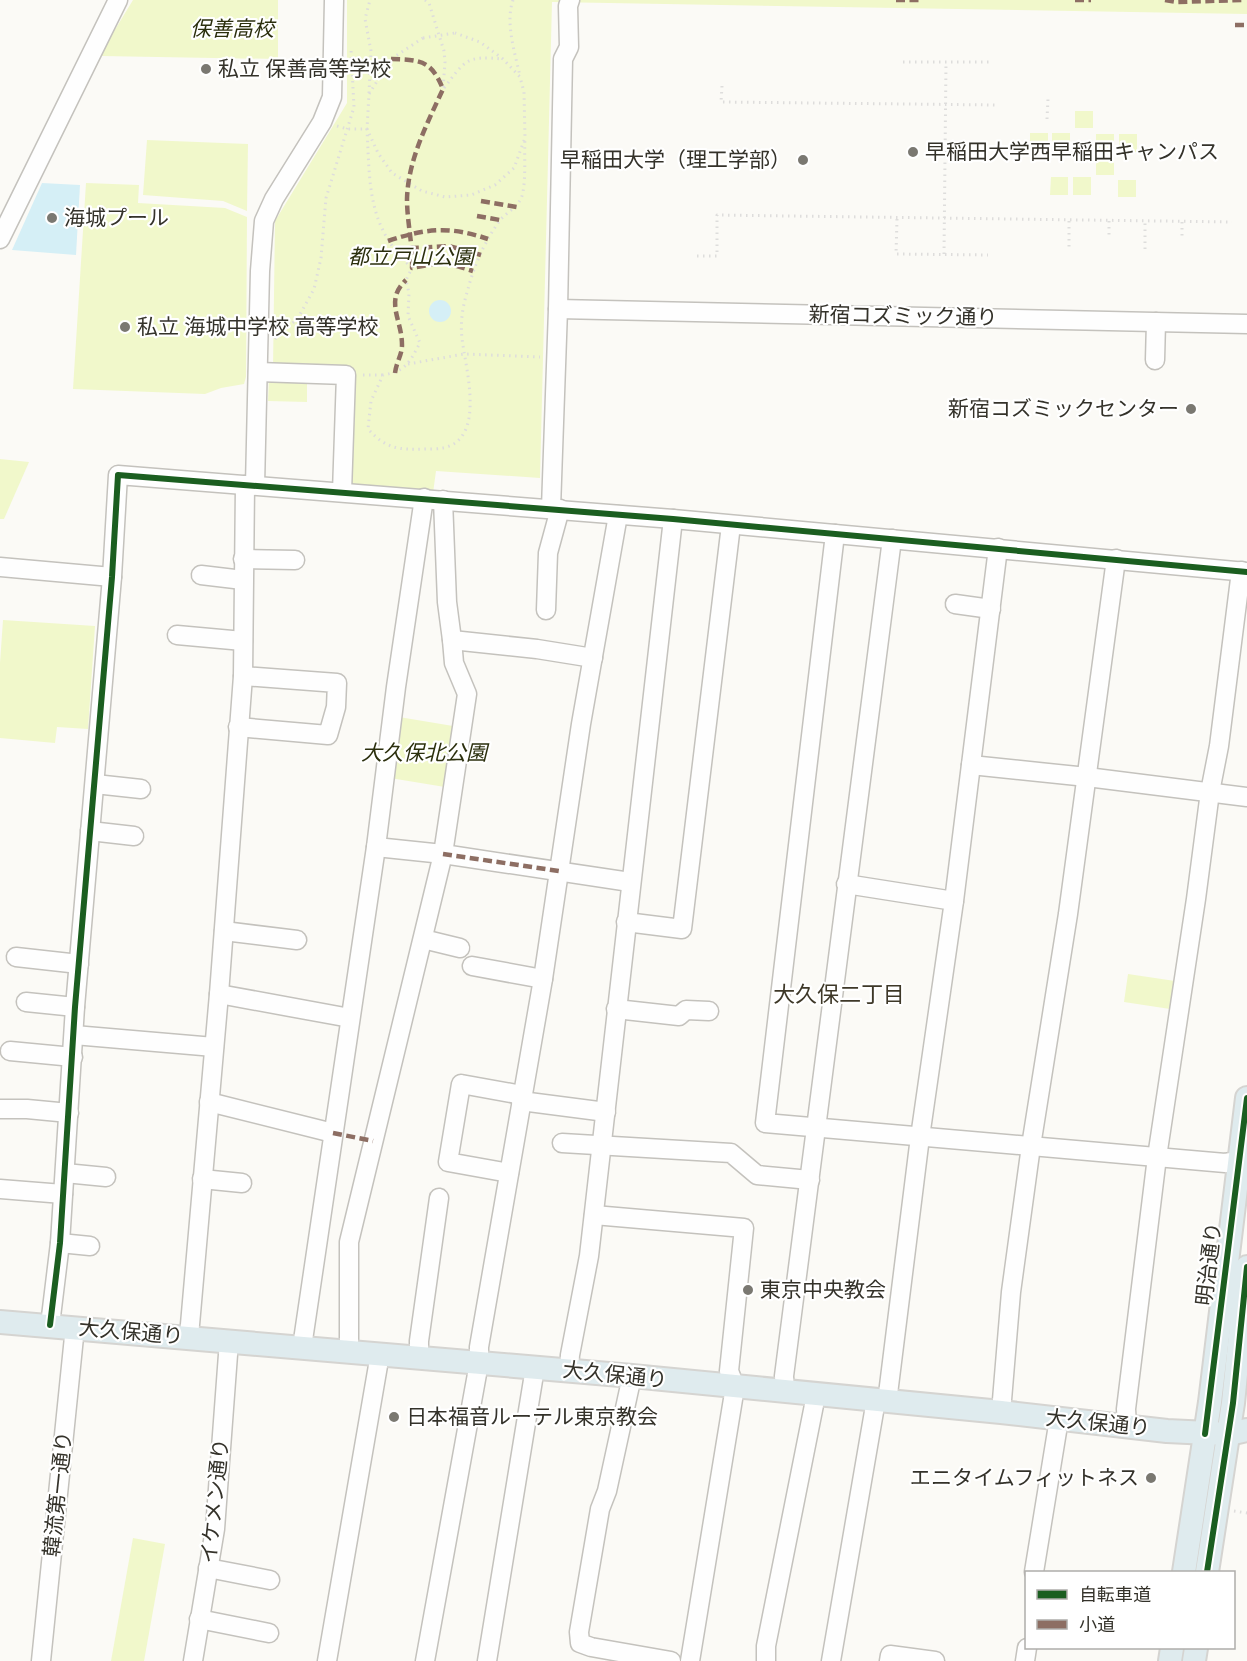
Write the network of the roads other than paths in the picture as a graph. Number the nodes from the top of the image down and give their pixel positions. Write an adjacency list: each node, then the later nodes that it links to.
1 (118, 0): 4 (street)
2 (334, 0): 9 (street)
3 (570, 0): 5 (street)
4 (0, 239)
5 (558, 309): 6 (street, 新宿コズミック通り); 14 (street)
6 (1156, 322): 7 (street, 新宿コズミック通り); 8 (street)
7 (1247, 324)
8 (1155, 360)
9 (258, 372): 10 (street); 11 (street)
10 (250, 485): 11 (street); 21 (street); 27 (street)
11 (342, 492): 12 (street)
12 (424, 498): 13 (street); 46 (street)
13 (443, 500): 14 (street); 33 (street)
14 (555, 509): 15 (street); 31 (street)
15 (618, 515): 16 (street); 35 (street)
16 (673, 519): 17 (street); 49 (street)
17 (731, 525): 18 (street); 52 (street)
18 (835, 534): 19 (street); 77 (street)
19 (892, 539): 20 (street); 50 (street)
20 (998, 548): 22 (street); 30 (street)
21 (243, 559): 23 (street); 28 (street)
22 (1116, 559): 25 (street); 39 (street)
23 (295, 560)
24 (0, 567): 27 (street)
25 (1244, 572): 42 (street)
26 (201, 575): 28 (street)
27 (112, 577): 40 (street)
28 (243, 580): 34 (street)
29 (955, 604): 30 (street)
30 (990, 609): 38 (street)
31 (546, 610)
32 (177, 635): 34 (street)
33 (452, 640): 35 (street); 47 (street)
34 (243, 641): 36 (street)
35 (593, 658): 48 (street)
36 (243, 676): 37 (street); 37 (street)
37 (238, 728): 53 (street)
38 (971, 765): 39 (street); 51 (street)
39 (1087, 777): 42 (street); 82 (street)
40 (94, 784): 41 (street); 44 (street)
41 (141, 789)
42 (1210, 792): 43 (street); 83 (street)
43 (1247, 797)
44 (90, 831): 45 (street); 58 (street)
45 (134, 836)
46 (376, 847): 47 (street); 66 (street)
47 (443, 854): 48 (street); 54 (street)
48 (559, 871): 49 (street); 60 (street)
49 (630, 882): 52 (street)
50 (846, 885): 51 (street); 77 (street)
51 (954, 901): 79 (street)
52 (626, 922): 64 (street)
53 (224, 931): 55 (street); 61 (street)
54 (423, 939): 56 (street); 104 (street)
55 (297, 940)
56 (460, 948)
57 (16, 957): 58 (street)
58 (79, 964): 63 (street)
59 (472, 966): 60 (street)
60 (543, 979): 71 (street)
61 (219, 994): 66 (street); 68 (street)
62 (26, 1002): 63 (street)
63 (75, 1007): 67 (street)
64 (616, 1009): 65 (street); 75 (street)
65 (709, 1011)
66 (350, 1018): 78 (street)
67 (74, 1035): 68 (street); 70 (street)
68 (214, 1047): 73 (street)
69 (10, 1051): 70 (street)
70 (73, 1057): 76 (street)
71 (521, 1098): 75 (street); 86 (street); 86 (street)
72 (1247, 1098): 84 (main road, 明治通り)
73 (209, 1102): 78 (street); 88 (street)
74 (0, 1109): 76 (street)
75 (606, 1112): 81 (street)
76 (69, 1113): 85 (street)
77 (817, 1128): 79 (street); 89 (street)
78 (333, 1133): 103 (street)
79 (920, 1137): 82 (street); 114 (street)
80 (562, 1143): 81 (street)
81 (602, 1145): 89 (street); 94 (street)
82 (1031, 1146): 83 (street); 115 (street)
83 (1156, 1157): 84 (street); 117 (street)
84 (1238, 1161): 118 (main road, 明治通り)
85 (65, 1173): 87 (street); 92 (street)
86 (509, 1173): 107 (street)
87 (106, 1177)
88 (202, 1179): 90 (street); 101 (street)
89 (810, 1180): 112 (street)
90 (242, 1183)
91 (0, 1189): 92 (street)
92 (63, 1194): 95 (street)
93 (439, 1198): 106 (street)
94 (594, 1215): 109 (street); 111 (street)
95 (60, 1243): 96 (street); 99 (street)
96 (90, 1246)
97 (1247, 1268): 119 (main road, 明治通り)
98 (0, 1322): 99 (main road, 大久保通り)
99 (50, 1325): 100 (main road, 大久保通り)
100 (75, 1328): 101 (main road, 大久保通り); 128 (street, 韓流第一通り)
101 (189, 1336): 102 (main road, 大久保通り)
102 (230, 1341): 103 (main road, 大久保通り); 120 (street, イケメン通り)
103 (302, 1347): 104 (main road, 大久保通り)
104 (349, 1351): 105 (main road, 大久保通り)
105 (380, 1354): 106 (main road, 大久保通り); 130 (street)
106 (419, 1357): 107 (main road, 大久保通り)
107 (478, 1363): 108 (main road, 大久保通り); 131 (street)
108 (535, 1368): 109 (main road, 大久保通り); 132 (street)
109 (569, 1370): 110 (main road, 大久保通り)
110 (632, 1376): 111 (main road, 大久保通り); 127 (street)
111 (735, 1387): 112 (main road, 大久保通り); 134 (street)
112 (785, 1392): 113 (main road, 大久保通り)
113 (816, 1395): 114 (main road, 大久保通り); 135 (street)
114 (881, 1401): 115 (main road, 大久保通り); 136 (street)
115 (1001, 1412): 116 (main road, 大久保通り)
116 (1059, 1419): 117 (main road, 大久保通り); 121 (street)
117 (1127, 1426): 118 (main road, 大久保通り)
118 (1205, 1434): 119 (main road, 大久保通り); 122 (main road, 明治通り)
119 (1241, 1435): 123 (main road, 明治通り)
120 (208, 1568): 124 (street); 125 (street, イケメン通り)
121 (1034, 1571)
122 (1184, 1571)
123 (1207, 1571)
124 (270, 1580)
125 (199, 1619): 126 (street); 129 (street, イケメン通り)
126 (269, 1633)
127 (590, 1654): 133 (street)
128 (41, 1661)
129 (193, 1661)
130 (327, 1661)
131 (424, 1661)
132 (487, 1661)
133 (671, 1661)
134 (690, 1661)
135 (766, 1661)
136 (831, 1661)
137 (889, 1661): 138 (street)
138 (935, 1661)

